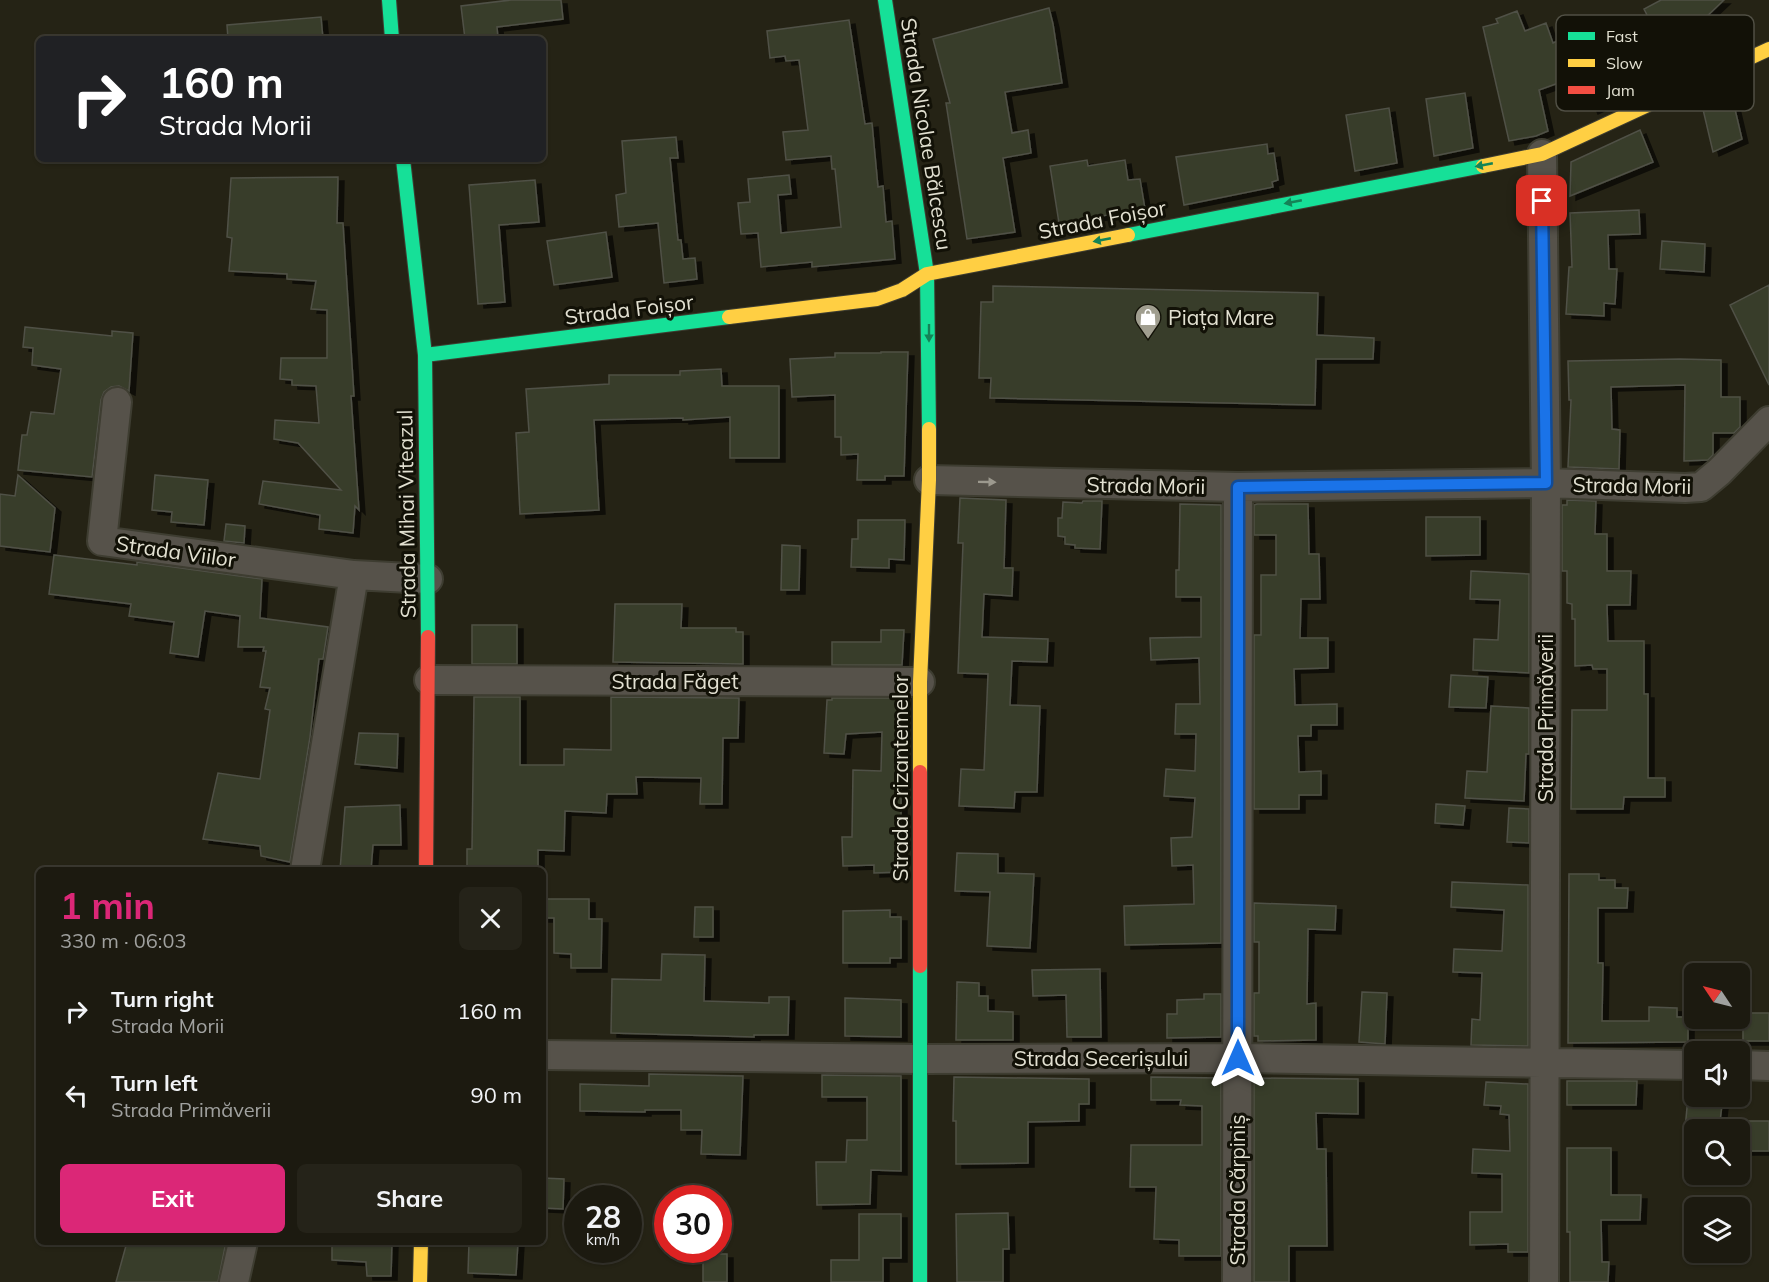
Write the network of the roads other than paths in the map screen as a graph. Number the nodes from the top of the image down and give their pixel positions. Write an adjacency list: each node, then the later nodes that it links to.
1 (389, 0): 3 (main road)
2 (885, 0): 9 (main road, Strada Nicolae Bălcescu)
3 (392, 36)
4 (1769, 50): 5 (main road, Strada Foișor)
5 (1754, 57)
6 (1636, 111): 7 (main road, Strada Foișor)
7 (1542, 154): 9 (main road, Strada Foișor, one-way to 9); 14 (street, Strada Primăverii)
8 (403, 162): 10 (main road, Strada Mihai Viteazul)
9 (927, 274): 10 (main road, Strada Foișor); 13 (main road, Strada Crizantemelor, one-way to 13)
10 (425, 355): 17 (main road, Strada Mihai Viteazul)
11 (117, 402): 16 (street, Strada Viilor)
12 (1769, 422): 14 (street, Strada Morii)
13 (929, 480): 15 (street, Strada Morii, one-way to 15); 19 (main road, Strada Crizantemelor)
14 (1546, 483): 15 (street, Strada Morii); 25 (street, Strada Primăverii)
15 (1238, 487): 23 (street, Strada Cărpiniș)
16 (354, 576): 17 (street, Strada Viilor); 20 (street)
17 (428, 579): 18 (main road, Strada Mihai Viteazul)
18 (429, 680): 19 (street, Strada Făget); 21 (main road, Strada Mihai Viteazul)
19 (920, 682): 24 (main road, Strada Crizantemelor)
20 (306, 867)
21 (426, 867)
22 (546, 1055): 24 (street, Strada Secerișului)
23 (1238, 1058): 24 (street, Strada Secerișului); 25 (street, Strada Secerișului); 34 (street, Strada Cărpiniș)
24 (920, 1059): 33 (main road, Strada Crizantemelor)
25 (1544, 1062): 26 (street, Strada Secerișului); 35 (street, Strada Primăverii)
26 (1684, 1065)
27 (1750, 1065): 28 (street)
28 (1769, 1066)
29 (242, 1245): 31 (street)
30 (421, 1245): 32 (main road)
31 (234, 1282)
32 (420, 1282)
33 (920, 1282)
34 (1237, 1282)
35 (1544, 1282)

